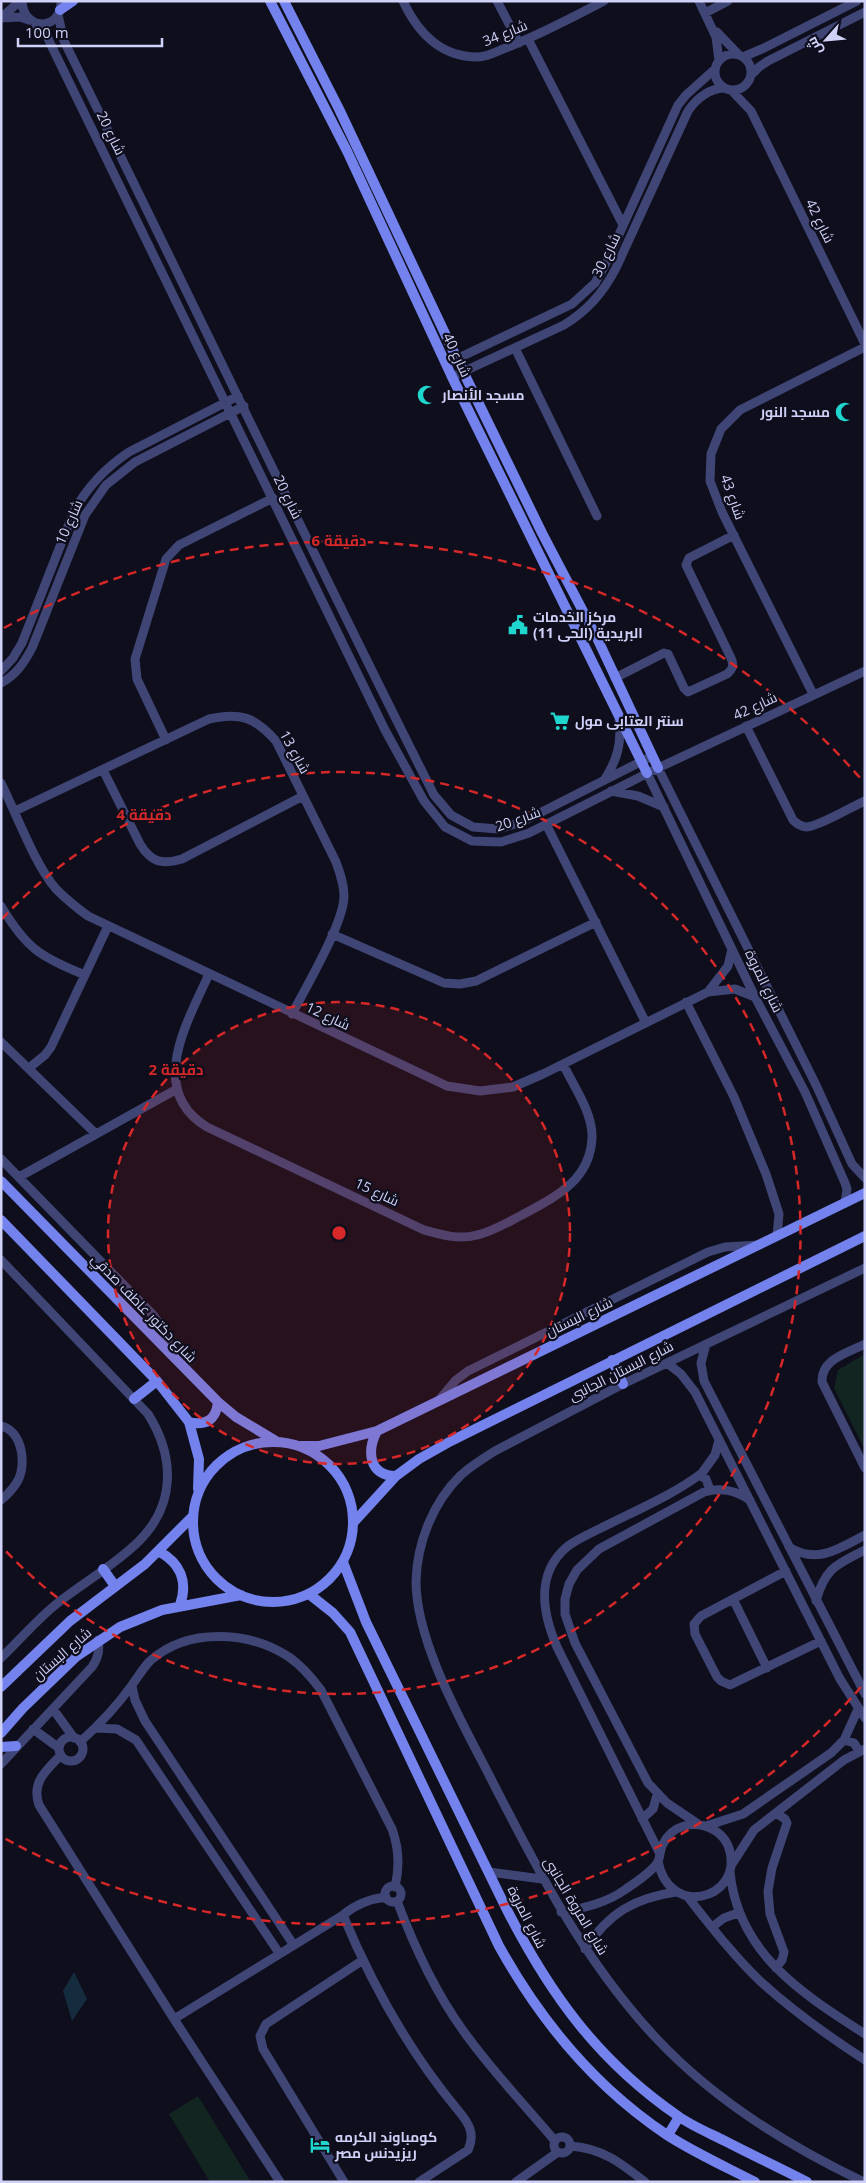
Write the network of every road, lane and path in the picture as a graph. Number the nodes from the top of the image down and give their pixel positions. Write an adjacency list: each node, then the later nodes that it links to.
1 (21, 1): 14 (street); 15 (street)
2 (73, 1): 11 (street)
3 (270, 1): 30 (street, شارع 40)
4 (284, 1): 28 (street, شارع 40)
5 (403, 1): 18 (street, شارع 34)
6 (497, 1): 18 (street)
7 (604, 1): 17 (street, شارع 34)
8 (699, 1): 13 (street)
9 (728, 1): 13 (street)
10 (857, 1): 19 (street)
11 (60, 9): 15 (street); 33 (street, شارع 20)
12 (865, 12): 21 (street)
13 (705, 13): 16 (street)
14 (1, 18): 15 (street)
15 (31, 21): 34 (street, شارع 20)
16 (712, 26): 19 (street); 20 (street)
17 (528, 39): 18 (street, شارع 34); 24 (street)
18 (519, 43)
19 (741, 55): 20 (street); 21 (street)
20 (717, 65): 22 (street); 24 (street, شارع 30)
21 (750, 80): 22 (street); 23 (street, شارع 42)
22 (728, 89): 23 (street, شارع 42); 27 (street, شارع 30)
23 (751, 111): 25 (street, شارع 42)
24 (623, 225): 26 (street, شارع 30)
25 (865, 345): 40 (street, شارع 43)
26 (480, 348): 28 (street, شارع 30); 29 (street)
27 (515, 348): 29 (street, شارع 30); 39 (street)
28 (457, 359): 30 (street, شارع 30); 31 (street, شارع 40)
29 (486, 361): 31 (street, شارع 30)
30 (446, 364): 32 (street, شارع 40)
31 (463, 372): 32 (street, شارع 30); 43 (street, شارع 40)
32 (452, 377): 46 (street, شارع 40)
33 (238, 396): 34 (street, شارع 10); 35 (street, شارع 20)
34 (226, 402): 36 (street, شارع 20); 41 (street, شارع 10)
35 (244, 406): 36 (street, شارع 10); 37 (street, شارع 20)
36 (231, 412): 38 (street, شارع 20); 44 (street, شارع 10)
37 (287, 499): 38 (street); 54 (street, شارع 20)
38 (274, 501): 48 (street); 61 (street, شارع 20)
39 (597, 516)
40 (734, 536): 43 (street); 45 (street, شارع 43)
41 (1, 671)
42 (864, 673): 45 (street, شارع 42)
43 (615, 678): 49 (street, شارع 40)
44 (1, 684)
45 (813, 694): 47 (street, شارع 42)
46 (619, 716): 50 (street, شارع 40); 54 (street)
47 (746, 726): 51 (street, شارع 42); 58 (street)
48 (166, 740): 52 (street, شارع 13); 57 (street, شارع 13)
49 (652, 756): 50 (street, شارع 20); 51 (street, شارع 40)
50 (641, 761): 53 (street, شارع 40); 54 (street, شارع 20)
51 (658, 768): 53 (street, شارع 20); 81 (street, شارع المروة)
52 (103, 770): 57 (street); 60 (street, شارع 13)
53 (647, 773): 56 (street, شارع 20); 59 (street, شارع المروة)
54 (605, 780)
55 (1, 783): 60 (street, شارع 12)
56 (611, 791): 59 (street); 61 (street, شارع 20)
57 (303, 796): 65 (street, شارع 13)
58 (865, 801)
59 (664, 807): 66 (street, شارع المروة)
60 (15, 812): 64 (street, شارع 12)
61 (546, 824): 63 (street)
62 (1, 906): 68 (street)
63 (596, 922): 65 (street); 73 (street)
64 (108, 926): 67 (street, شارع 12); 68 (street)
65 (332, 934): 72 (street, شارع 13)
66 (732, 948): 69 (street, شارع 12); 70 (street, شارع المروة)
67 (209, 974): 72 (street, شارع 12); 77 (street)
68 (85, 975): 76 (street)
69 (708, 992): 70 (street, شارع 12); 71 (street, شارع 12)
70 (756, 997): 84 (street, شارع المروة)
71 (686, 1002): 73 (street, شارع 12); 86 (street)
72 (292, 1014): 75 (street, شارع 12)
73 (646, 1022): 75 (street, شارع 12)
74 (1, 1042): 76 (street)
75 (563, 1064): 77 (street, شارع 15)
76 (29, 1068): 78 (street)
77 (176, 1089): 78 (street)
78 (96, 1134): 80 (street)
79 (1, 1159): 80 (street)
80 (19, 1177): 93 (street)
81 (865, 1178)
82 (1, 1182): 93 (street, شارع دكتور عاطف صدقي)
83 (865, 1193): 84 (street, شارع البستان)
84 (844, 1203): 86 (street, شارع البستان)
85 (1, 1220): 96 (street)
86 (778, 1236): 88 (street, شارع البستان)
87 (865, 1236): 94 (street)
88 (759, 1245): 101 (street, شارع البستان); 101 (street)
89 (1, 1260): 100 (street)
90 (865, 1268): 91 (street, شارع البستان الجانبى)
91 (706, 1344): 95 (street, شارع البستان الجانبى); 98 (street)
92 (865, 1344): 109 (street)
93 (175, 1358): 102 (street, شارع دكتور عاطف صدقي)
94 (612, 1360): 97 (street); 111 (street)
95 (667, 1363): 97 (street, شارع البستان الجانبى); 99 (street)
96 (157, 1381): 100 (street); 103 (street)
97 (623, 1384): 121 (street, شارع البستان الجانبى)
98 (709, 1390): 99 (street); 118 (street)
99 (697, 1396): 106 (street)
100 (134, 1399): 128 (street)
101 (439, 1400): 105 (street, شارع البستان)
102 (218, 1402): 103 (street); 107 (street, شارع دكتور عاطف صدقي)
103 (189, 1422): 113 (street)
104 (1, 1426): 114 (street)
105 (378, 1431): 108 (street, شارع البستان); 111 (street)
106 (719, 1440): 110 (street); 115 (street)
107 (276, 1441): 108 (street); 113 (street)
108 (300, 1446): 117 (street)
109 (865, 1468)
110 (699, 1475): 112 (street); 158 (street)
111 (396, 1476): 117 (street)
112 (710, 1490): 115 (street); 156 (street)
113 (198, 1493): 116 (street)
114 (1, 1500)
115 (750, 1500): 119 (street)
116 (193, 1516): 124 (street, شارع البستان); 132 (street)
117 (354, 1522): 126 (street)
118 (778, 1527): 119 (street); 122 (street)
119 (766, 1533): 129 (street)
120 (865, 1535): 125 (street)
121 (423, 1538): 165 (street, شارع المروة الجانبى)
122 (789, 1547): 125 (street); 134 (street)
123 (865, 1550): 127 (street)
124 (158, 1551): 130 (street, شارع البستان); 135 (street)
125 (828, 1554): 127 (street)
126 (343, 1562): 131 (street); 164 (street, شارع المروة)
127 (834, 1566): 134 (street)
128 (103, 1569): 130 (street); 138 (street)
129 (786, 1571): 133 (street); 137 (street)
130 (115, 1586): 140 (street, شارع البستان)
131 (309, 1594): 132 (street); 184 (street)
132 (240, 1596): 135 (street, شارع البستان)
133 (732, 1599): 139 (street); 139 (street)
134 (816, 1601): 142 (street)
135 (180, 1606): 136 (street, شارع البستان)
136 (98, 1640): 143 (street); 148 (street, شارع البستان)
137 (821, 1642): 139 (street); 144 (street)
138 (1, 1658)
139 (767, 1668)
140 (4, 1682)
141 (132, 1686): 147 (street); 159 (street); 166 (street)
142 (865, 1694)
143 (53, 1709): 146 (street); 149 (street)
144 (858, 1709): 145 (street); 150 (street)
145 (865, 1718)
146 (33, 1728): 151 (street); 154 (street)
147 (95, 1728): 149 (street); 161 (street)
148 (1, 1733)
149 (77, 1740): 154 (street); 154 (street)
150 (844, 1740): 153 (street); 160 (street)
151 (16, 1746): 152 (street); 155 (street)
152 (1, 1747)
153 (862, 1750): 157 (street)
154 (60, 1752): 180 (street)
155 (1, 1764)
156 (657, 1795): 158 (street); 160 (street)
157 (776, 1813): 163 (street); 179 (street)
158 (642, 1818): 162 (street)
159 (212, 1822): 161 (street); 175 (street)
160 (702, 1825): 162 (street); 163 (street)
161 (197, 1831): 177 (street)
162 (659, 1857): 167 (street); 171 (street)
163 (731, 1868): 168 (street); 172 (street)
164 (489, 1872): 165 (street); 183 (street, شارع المروة)
165 (542, 1879): 171 (street, شارع المروة الجانبى)
166 (395, 1887): 169 (street); 170 (street)
167 (676, 1892): 168 (street); 176 (street)
168 (687, 1896): 174 (street)
169 (386, 1897): 170 (street); 173 (street)
170 (397, 1901): 185 (street)
171 (562, 1912): 176 (street, شارع المروة الجانبى)
172 (738, 1913): 174 (street); 179 (street)
173 (343, 1915): 175 (street); 178 (street)
174 (712, 1927): 182 (street)
175 (293, 1944): 177 (street)
176 (584, 1948): 195 (street, شارع المروة الجانبى)
177 (279, 1953): 180 (street)
178 (363, 1960): 189 (street); 190 (street)
179 (776, 1968): 181 (street)
180 (174, 2019): 188 (street)
181 (865, 2034)
182 (865, 2060)
183 (679, 2117): 184 (street); 194 (street, شارع المروة)
184 (668, 2135): 193 (street)
185 (555, 2141): 186 (street); 187 (street)
186 (570, 2146): 187 (street); 192 (street)
187 (558, 2152): 191 (street)
188 (280, 2182)
189 (344, 2182)
190 (419, 2182)
191 (516, 2182)
192 (645, 2182)
193 (755, 2182)
194 (807, 2182)
195 (864, 2182)

